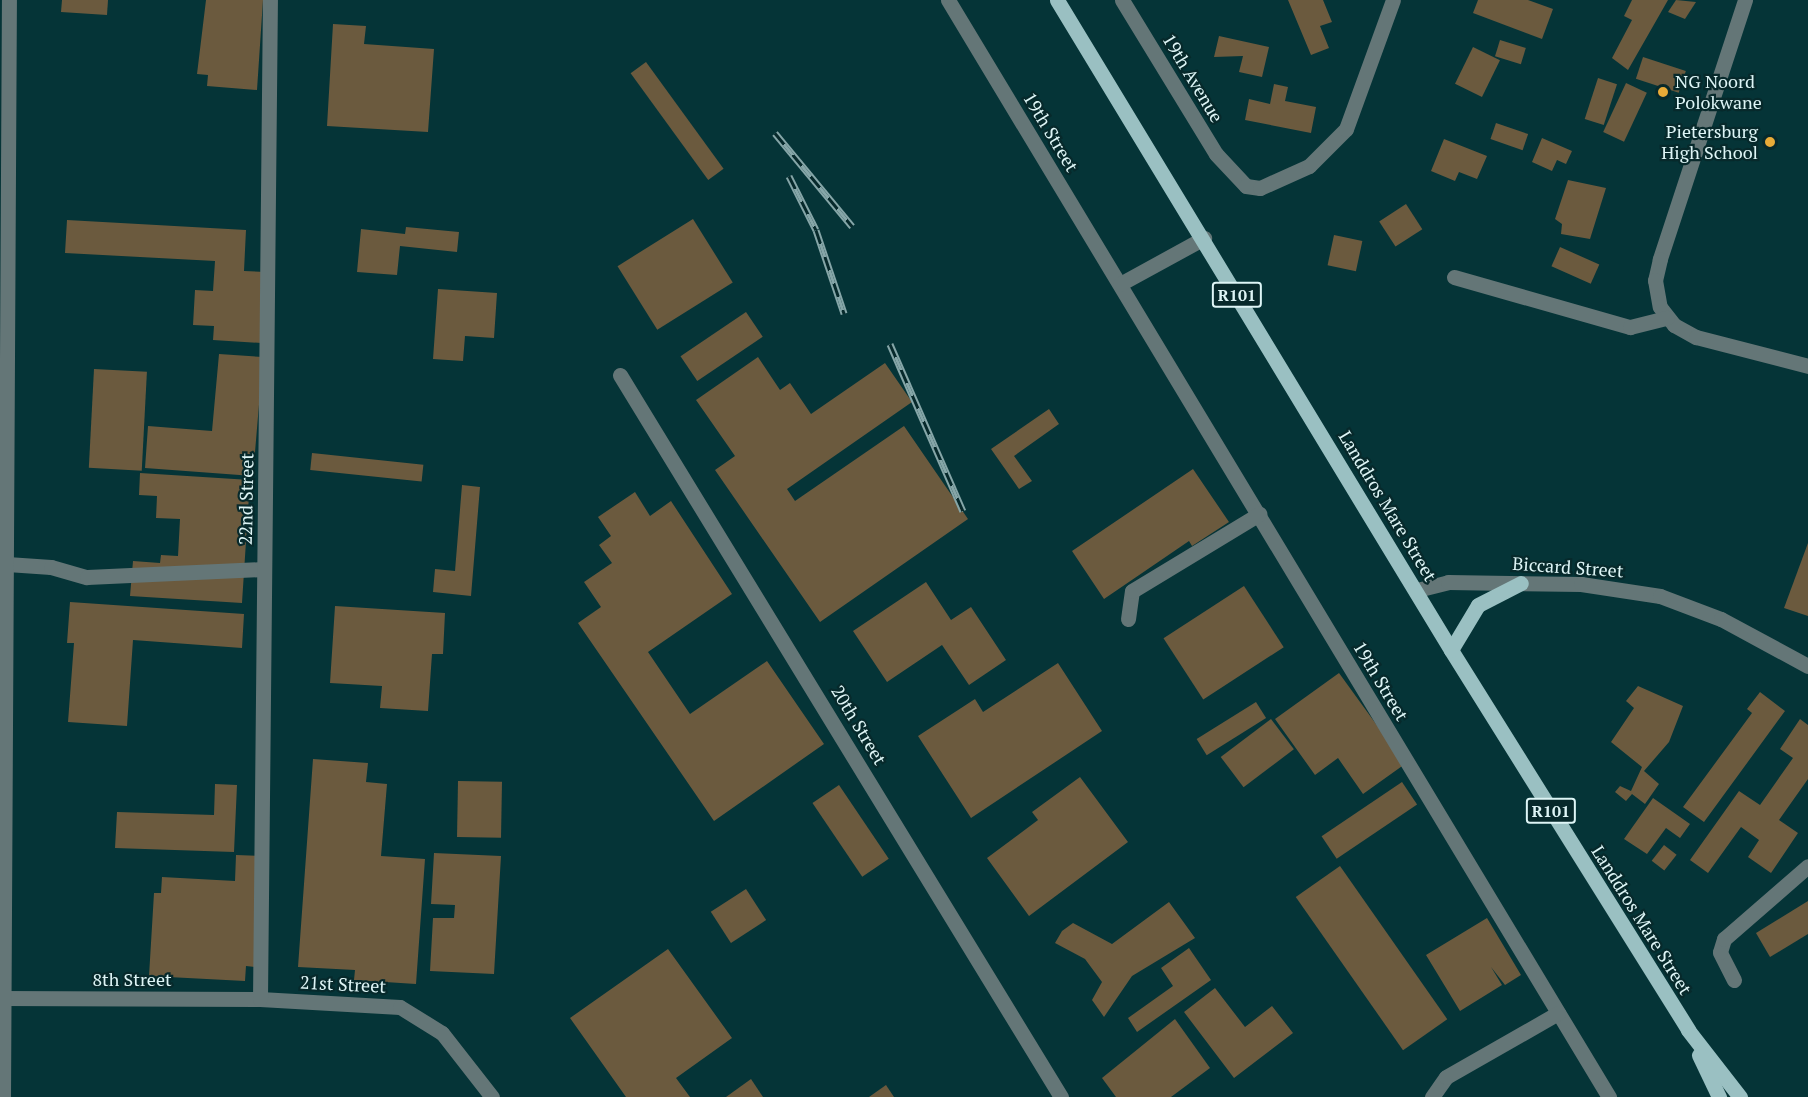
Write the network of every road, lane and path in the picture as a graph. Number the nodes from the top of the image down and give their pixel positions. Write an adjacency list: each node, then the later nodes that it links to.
1 (9, 0): 15 (street)
2 (270, 0): 16 (street, 22nd Street)
3 (948, 0): 10 (street, 19th Street)
4 (1057, 0): 8 (main road, Landdros Mare Street / R101)
5 (1122, 0): 6 (street, 19th Avenue)
6 (1393, 0)
7 (1745, 0): 11 (street)
8 (1204, 238): 10 (street); 18 (main road, Landdros Mare Street / R101)
9 (1454, 277): 11 (street)
10 (1120, 284): 14 (street, 19th Street)
11 (1666, 318): 12 (street)
12 (1808, 366)
13 (620, 375): 31 (street, 20th Street)
14 (1259, 514): 19 (street); 27 (street, 19th Street)
15 (7, 564): 16 (street); 22 (street)
16 (264, 569): 26 (street, 22nd Street)
17 (1521, 583): 18 (street, Biccard Street); 20 (main road); 21 (street, Biccard Street)
18 (1416, 590): 20 (main road, Landdros Mare Street / R101)
19 (1128, 619)
20 (1451, 650): 28 (main road, Landdros Mare Street / R101)
21 (1808, 666)
22 (2, 826): 25 (street)
23 (1808, 866): 24 (street)
24 (1734, 980)
25 (1, 998): 26 (street, 8th Street); 29 (street)
26 (260, 999): 30 (street, 21st Street)
27 (1558, 1013): 32 (street); 33 (street, 19th Street)
28 (1688, 1030): 34 (main road, Landdros Mare Street / R101); 35 (main road, Landdros Mare Street / R101)
29 (3, 1097)
30 (492, 1097)
31 (1061, 1097)
32 (1432, 1097)
33 (1609, 1097)
34 (1719, 1097)
35 (1740, 1097)

